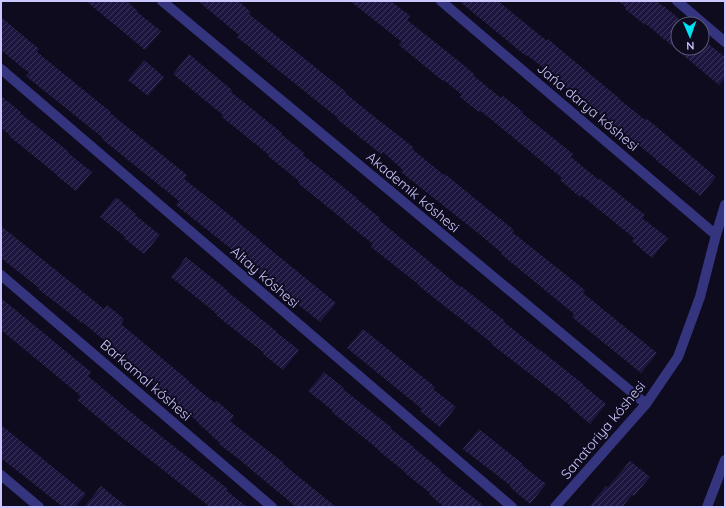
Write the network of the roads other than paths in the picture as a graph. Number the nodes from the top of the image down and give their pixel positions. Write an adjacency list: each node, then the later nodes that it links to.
1 (162, 1): 9 (street, Akademik kóshesi)
2 (442, 1): 7 (street, Jańa darya kóshesi)
3 (677, 1): 4 (street)
4 (725, 42)
5 (1, 68): 14 (street, Altay kóshesi)
6 (725, 205): 7 (street, Sanatoriya kóshesi)
7 (720, 235): 9 (street, Sanatoriya kóshesi)
8 (1, 275): 13 (street, Barkamal kóshesi)
9 (646, 404): 15 (street, Sanatoriya kóshesi)
10 (725, 460): 16 (street)
11 (1, 475): 12 (street)
12 (39, 507)
13 (272, 507)
14 (512, 507)
15 (555, 507)
16 (707, 507)

